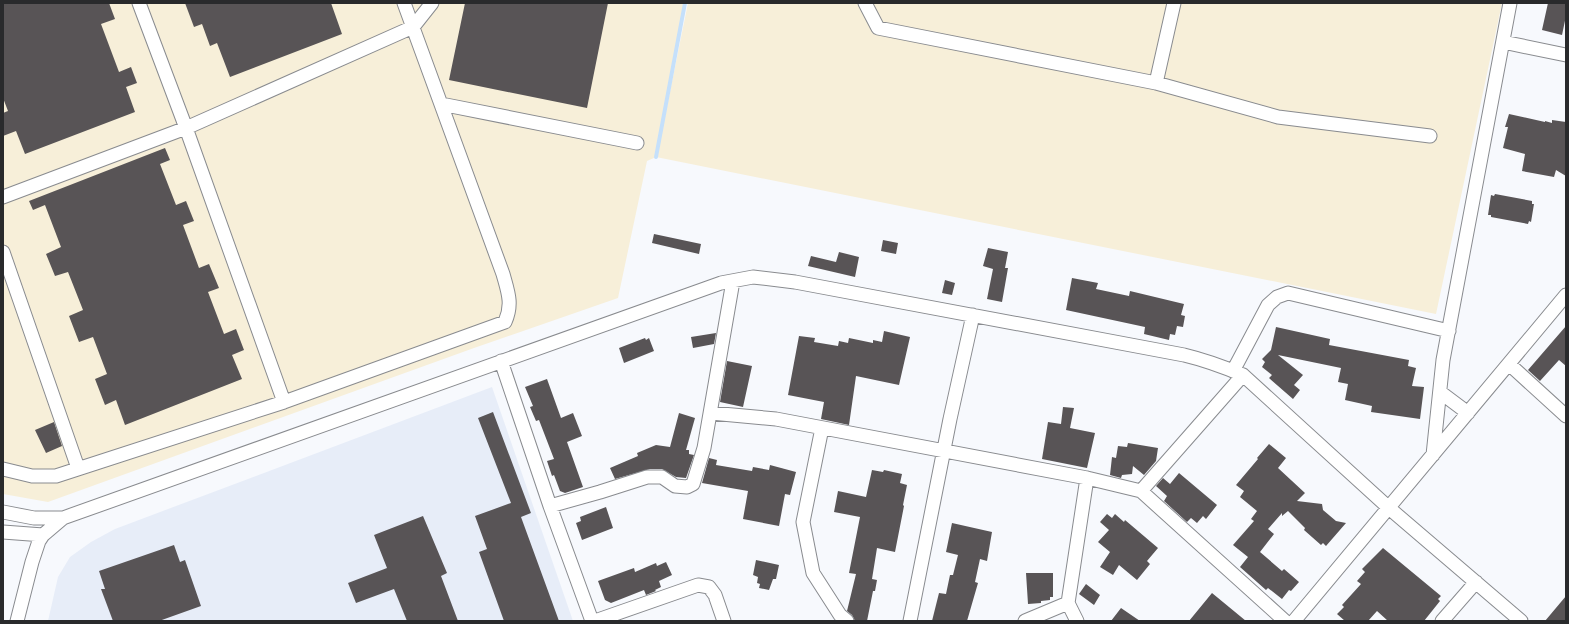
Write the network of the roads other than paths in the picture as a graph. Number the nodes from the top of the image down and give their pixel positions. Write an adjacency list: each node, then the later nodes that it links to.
1 (139, 3): 12 (street)
2 (404, 3): 7 (street)
3 (432, 3): 7 (street)
4 (865, 3): 10 (street)
5 (1174, 3): 10 (street)
6 (1510, 3): 8 (street)
7 (413, 27): 11 (street); 12 (street)
8 (1502, 42): 9 (street); 20 (street)
9 (1566, 55)
10 (1156, 83): 13 (street)
11 (441, 104): 14 (street); 25 (street)
12 (186, 128): 15 (street); 25 (street)
13 (1430, 136)
14 (637, 143)
15 (3, 197)
16 (3, 252): 32 (street)
17 (733, 281): 19 (street); 21 (street); 26 (street)
18 (1566, 295): 22 (street)
19 (973, 315): 23 (street); 30 (street)
20 (1449, 331): 23 (street); 24 (street)
21 (501, 361): 36 (street); 39 (street)
22 (1509, 364): 27 (street); 28 (street)
23 (1238, 373): 35 (street); 37 (street)
24 (1440, 392): 27 (street); 31 (street)
25 (284, 402): 32 (street)
26 (711, 413): 29 (street); 36 (street)
27 (1468, 413): 31 (street)
28 (1566, 416)
29 (822, 428): 30 (street); 48 (street)
30 (943, 452): 34 (street); 49 (street)
31 (1433, 455): 37 (street)
32 (78, 468): 33 (street)
33 (3, 469)
34 (1086, 478): 35 (street); 43 (street)
35 (1141, 491): 52 (street)
36 (550, 506): 45 (street)
37 (1389, 508): 42 (street); 53 (street)
38 (3, 512): 39 (street)
39 (63, 518): 41 (street)
40 (3, 532): 41 (street)
41 (43, 535): 44 (street)
42 (1476, 582): 54 (street); 55 (street)
43 (1068, 603): 50 (street); 51 (street)
44 (17, 621)
45 (592, 621)
46 (595, 621): 47 (street)
47 (724, 621)
48 (847, 621)
49 (910, 621)
50 (1025, 621)
51 (1077, 621)
52 (1285, 621)
53 (1294, 621)
54 (1442, 621)
55 (1521, 621)

